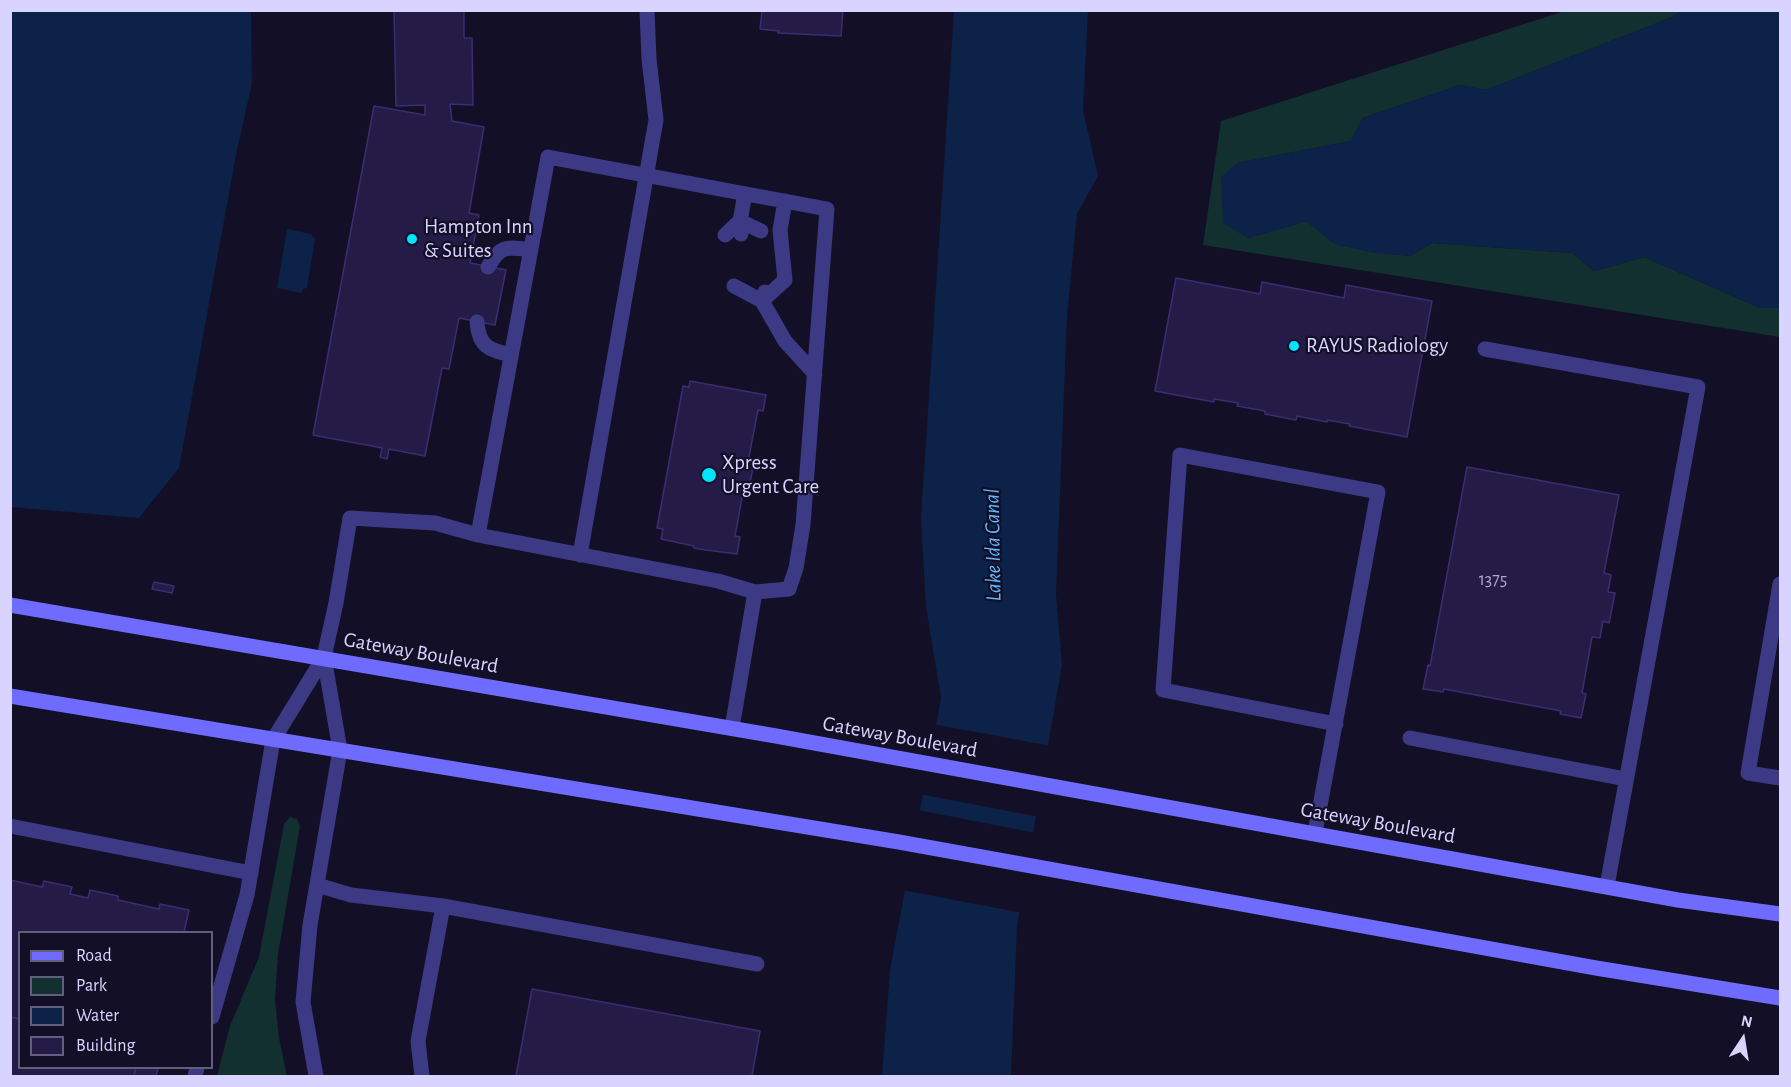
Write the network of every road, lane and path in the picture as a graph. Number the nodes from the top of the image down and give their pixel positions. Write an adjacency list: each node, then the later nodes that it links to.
1 (647, 10): 2 (street)
2 (648, 175): 3 (street); 8 (street); 18 (street)
3 (745, 194): 4 (street); 5 (street)
4 (784, 201): 12 (street); 16 (street)
5 (741, 227): 6 (street); 7 (street)
6 (761, 231)
7 (725, 235)
8 (531, 250): 9 (street); 15 (street)
9 (488, 267)
10 (768, 282): 12 (street)
11 (742, 285): 12 (street)
12 (762, 301): 16 (street)
13 (477, 322): 15 (street)
14 (1485, 349): 30 (street)
15 (511, 355): 17 (street)
16 (814, 374): 20 (street)
17 (478, 535): 18 (street); 22 (street)
18 (580, 555): 20 (street)
19 (1780, 584): 29 (street)
20 (755, 592): 25 (street)
21 (10, 605): 22 (main road, Gateway Boulevard)
22 (324, 657): 25 (main road, Gateway Boulevard); 27 (street); 28 (street)
23 (10, 696): 27 (main road)
24 (1336, 724): 24 (street); 32 (street)
25 (732, 728): 32 (main road, Gateway Boulevard)
26 (1410, 738): 30 (street)
27 (273, 740): 28 (main road); 33 (street)
28 (340, 750): 34 (street); 39 (main road)
29 (1780, 778)
30 (1626, 779): 35 (street)
31 (10, 826): 33 (street)
32 (1315, 834): 35 (main road, Gateway Boulevard)
33 (251, 873): 40 (street)
34 (317, 885): 36 (street); 41 (street)
35 (1607, 886): 37 (main road, Gateway Boulevard)
36 (442, 906): 38 (street); 42 (street)
37 (1780, 914)
38 (757, 964)
39 (1780, 998)
40 (213, 1014)
41 (316, 1077)
42 (422, 1077)

